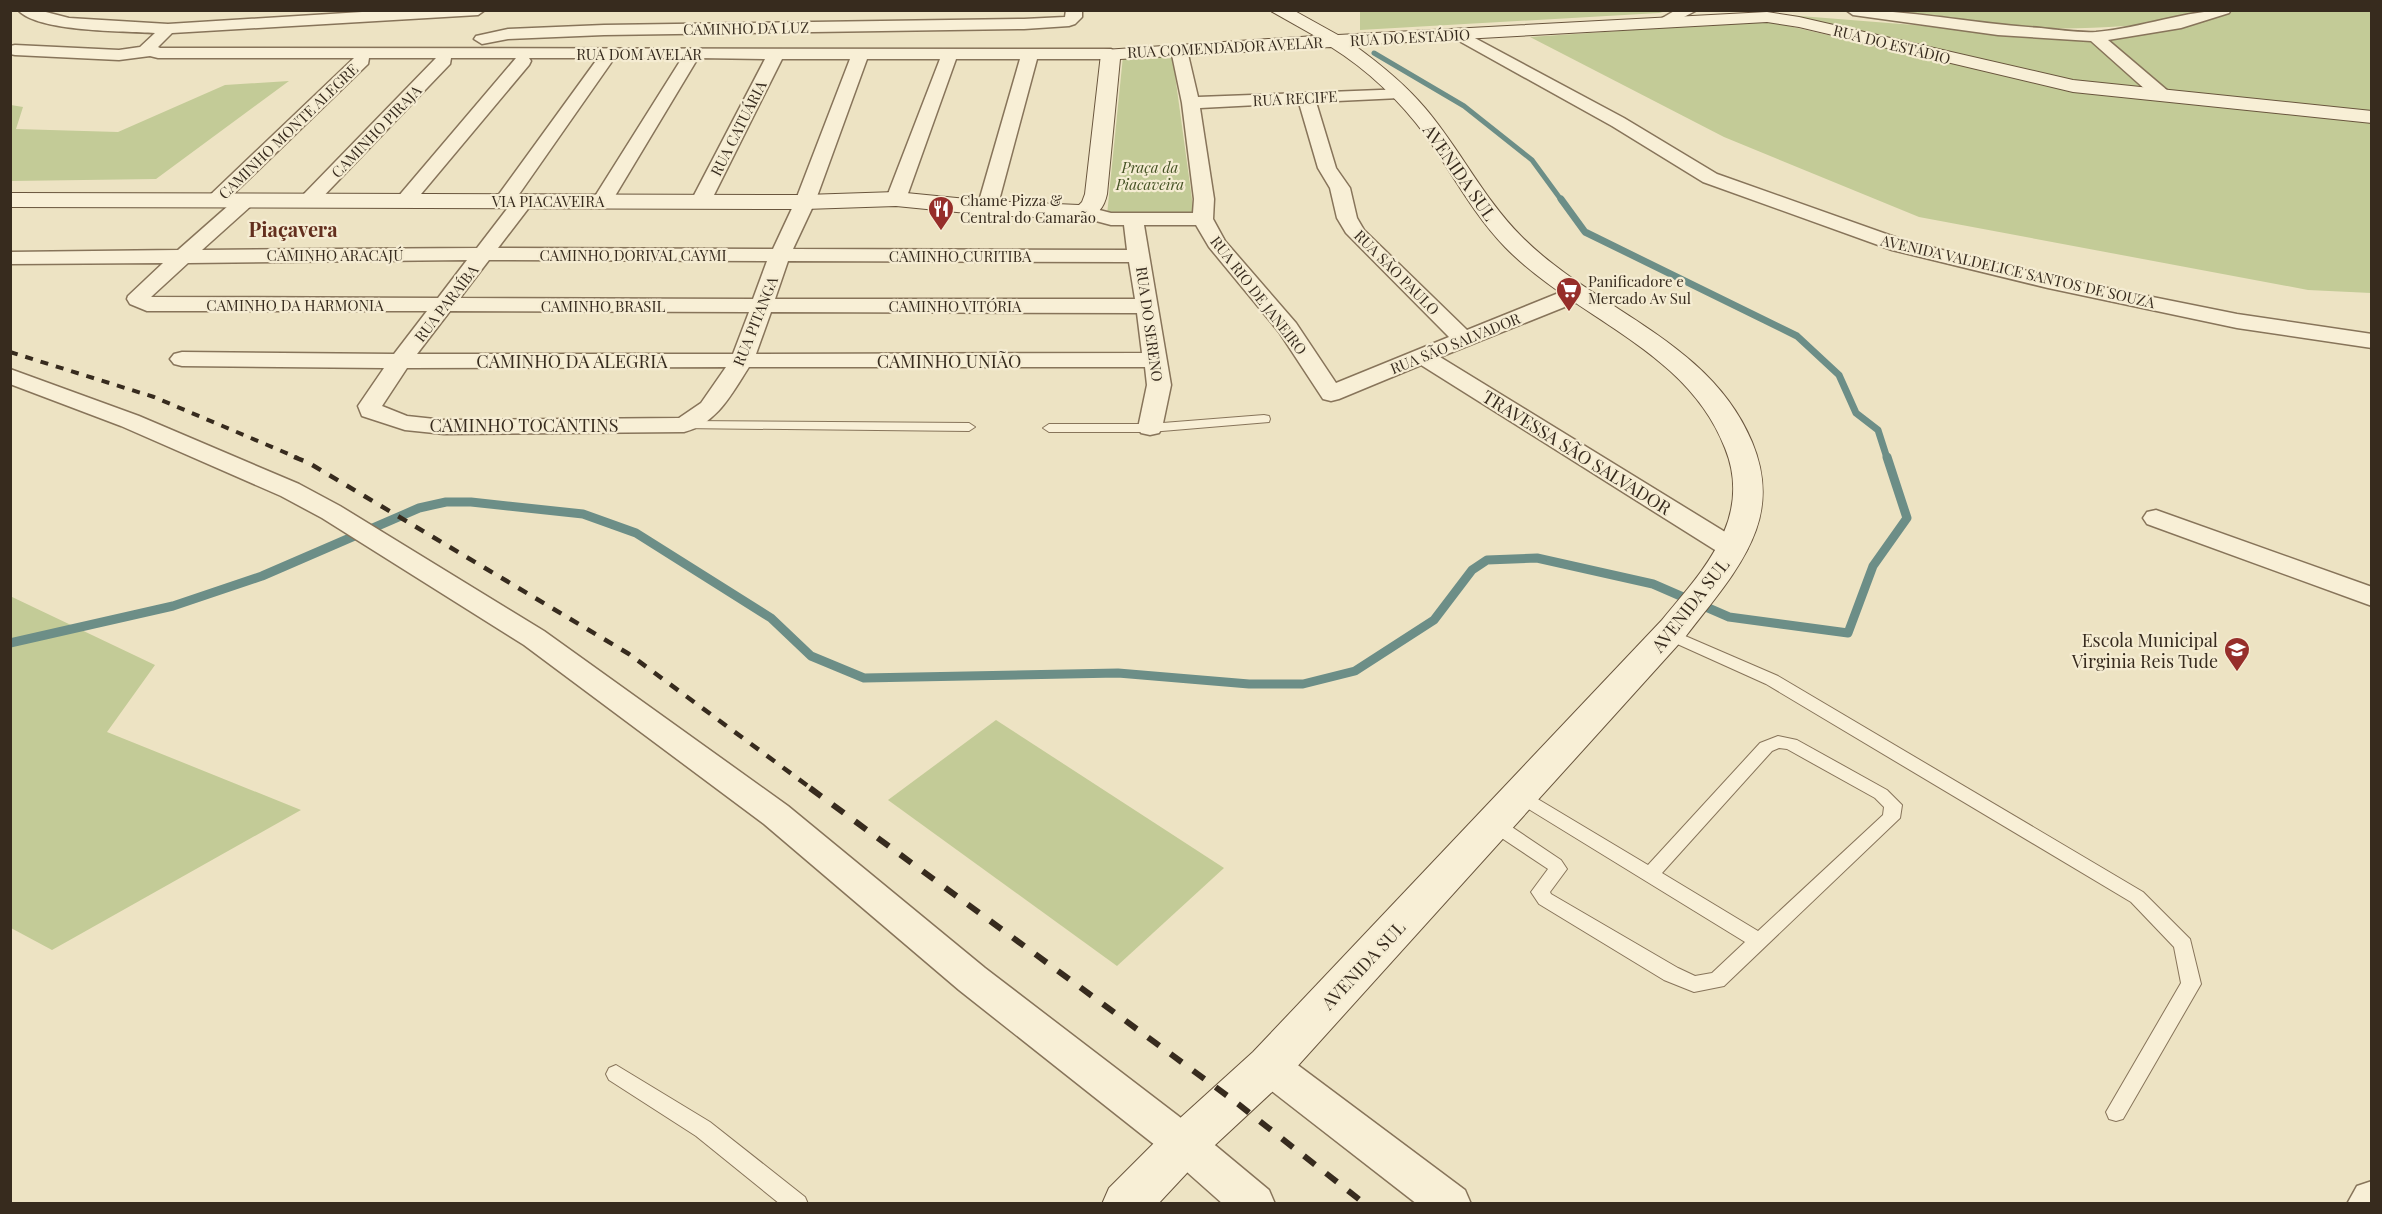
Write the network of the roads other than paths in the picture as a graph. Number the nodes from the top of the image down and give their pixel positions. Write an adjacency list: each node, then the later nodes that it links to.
1 (25, 10): 11 (street)
2 (478, 10): 8 (street)
3 (1074, 10): 9 (street, CAMINHO DA LUZ)
4 (1278, 10): 14 (street, AVENIDA SUL)
5 (1690, 10): 10 (street)
6 (1853, 10): 13 (street)
7 (2224, 10): 13 (street)
8 (408, 12): 11 (street)
9 (1024, 17): 24 (street, CAMINHO DA LUZ)
10 (1665, 21): 12 (street, RUA DO ESTÁDIO); 29 (street, RUA DO ESTÁDIO)
11 (168, 29): 17 (street)
12 (1458, 34): 14 (street, RUA DO ESTÁDIO); 57 (street, AVENIDA VALDELICE SANTOS DE SOUZA)
13 (2095, 37): 29 (street)
14 (1338, 41): 16 (street, RUA COMENDADOR AVELAR); 28 (street, AVENIDA SUL)
15 (15, 50): 17 (street, RUA DOM AVELAR)
16 (1179, 50): 22 (street, RUA COMENDADOR AVELAR); 31 (street, RUA RIO DE JANEIRO)
17 (158, 52): 24 (street, RUA DOM AVELAR)
18 (950, 53): 21 (street, RUA DOM AVELAR); 23 (street, RUA DOM AVELAR); 33 (street)
19 (693, 54): 20 (street, RUA DOM AVELAR); 24 (street, RUA DOM AVELAR); 38 (street)
20 (776, 54): 23 (street, RUA DOM AVELAR); 39 (street, RUA CATUÁRIA)
21 (1030, 54): 22 (street, RUA DOM AVELAR); 43 (street)
22 (1111, 54): 44 (street)
23 (860, 55): 42 (street, RUA PITANGA)
24 (438, 57): 36 (street, CAMINHO PIRAJA)
25 (362, 60): 35 (street, CAMINHO MONTE ALEGRE)
26 (605, 60): 37 (street, RUA PARAÍBA)
27 (523, 61): 41 (street)
28 (1400, 93): 30 (street, RUA RECIFE); 52 (street, AVENIDA SUL)
29 (2162, 95): 32 (street, RUA DO ESTÁDIO)
30 (1305, 97): 31 (street, RUA RECIFE); 56 (street, RUA SÃO PAULO)
31 (1191, 104): 45 (street, RUA RIO DE JANEIRO)
32 (2372, 117)
33 (896, 199): 42 (street, VIA PIACAVEIRA); 43 (street, VIA PIACAVEIRA)
34 (10, 200): 35 (street, VIA PIACAVEIRA)
35 (215, 201): 40 (street, VIA PIACAVEIRA)
36 (308, 201): 40 (street, VIA PIACAVEIRA); 41 (street, VIA PIACAVEIRA)
37 (514, 201): 38 (street, VIA PIACAVEIRA); 41 (street, VIA PIACAVEIRA); 47 (street, RUA PARAÍBA)
38 (602, 201): 39 (street, VIA PIACAVEIRA)
39 (701, 201): 42 (street, VIA PIACAVEIRA)
40 (244, 202): 48 (street)
41 (404, 202)
42 (805, 202): 49 (street, RUA PITANGA)
43 (987, 208): 44 (street, VIA PIACAVEIRA)
44 (1084, 212): 46 (street)
45 (1203, 219): 46 (street); 64 (street, RUA RIO DE JANEIRO)
46 (1133, 220): 50 (street, RUA DO SERENO)
47 (485, 254): 48 (street, CAMINHO ARACAJÚ); 49 (street, CAMINHO DORIVAL CAYMI); 53 (street, RUA PARAÍBA)
48 (184, 255): 51 (street, CAMINHO ARACAJÚ); 53 (street, CAMINHO DA HARMONIA)
49 (780, 255): 50 (street, CAMINHO CURITIBA); 55 (street, RUA PITANGA)
50 (1140, 256): 54 (street, RUA DO SERENO)
51 (10, 258)
52 (1579, 293): 56 (street, RUA SÃO SALVADOR); 72 (street, AVENIDA SUL)
53 (444, 306): 55 (street, CAMINHO BRASIL); 60 (street, RUA PARAÍBA)
54 (1148, 306): 55 (street, CAMINHO VITÓRIA); 61 (street, RUA DO SERENO)
55 (763, 307): 62 (street, RUA PITANGA)
56 (1465, 340): 58 (street, RUA SÃO SALVADOR)
57 (2372, 341)
58 (1421, 355): 64 (street, RUA SÃO SALVADOR); 72 (street, TRAVESSA SÃO SALVADOR)
59 (182, 359): 60 (street, CAMINHO DA ALEGRIA)
60 (401, 360): 62 (street, CAMINHO DA ALEGRIA); 65 (street, RUA PARAÍBA)
61 (1156, 360): 62 (street, CAMINHO UNIÃO); 70 (street, RUA DO SERENO)
62 (742, 362): 67 (street, RUA PITANGA)
63 (10, 376): 81 (street)
64 (1331, 394)
65 (370, 406): 67 (street, CAMINHO TOCANTINS)
66 (1264, 419): 70 (lane)
67 (684, 425): 68 (lane)
68 (969, 427)
69 (1049, 428): 70 (lane)
70 (1150, 428)
71 (2156, 518): 73 (street)
72 (1726, 560): 74 (street, AVENIDA SUL)
73 (2372, 597)
74 (1671, 631): 75 (street, AVENIDA SUL); 80 (lane)
75 (1507, 810): 76 (lane); 77 (lane); 78 (street, AVENIDA SUL)
76 (1650, 875): 77 (lane); 77 (lane)
77 (1759, 941)
78 (1269, 1066): 81 (street, AVENIDA SUL); 86 (street)
79 (616, 1074): 83 (lane)
80 (2116, 1112)
81 (1184, 1144): 84 (street, AVENIDA SUL); 85 (street)
82 (2372, 1200): 87 (street)
83 (797, 1203)
84 (1126, 1203)
85 (1254, 1203)
86 (1450, 1203)
87 (2368, 1203)

